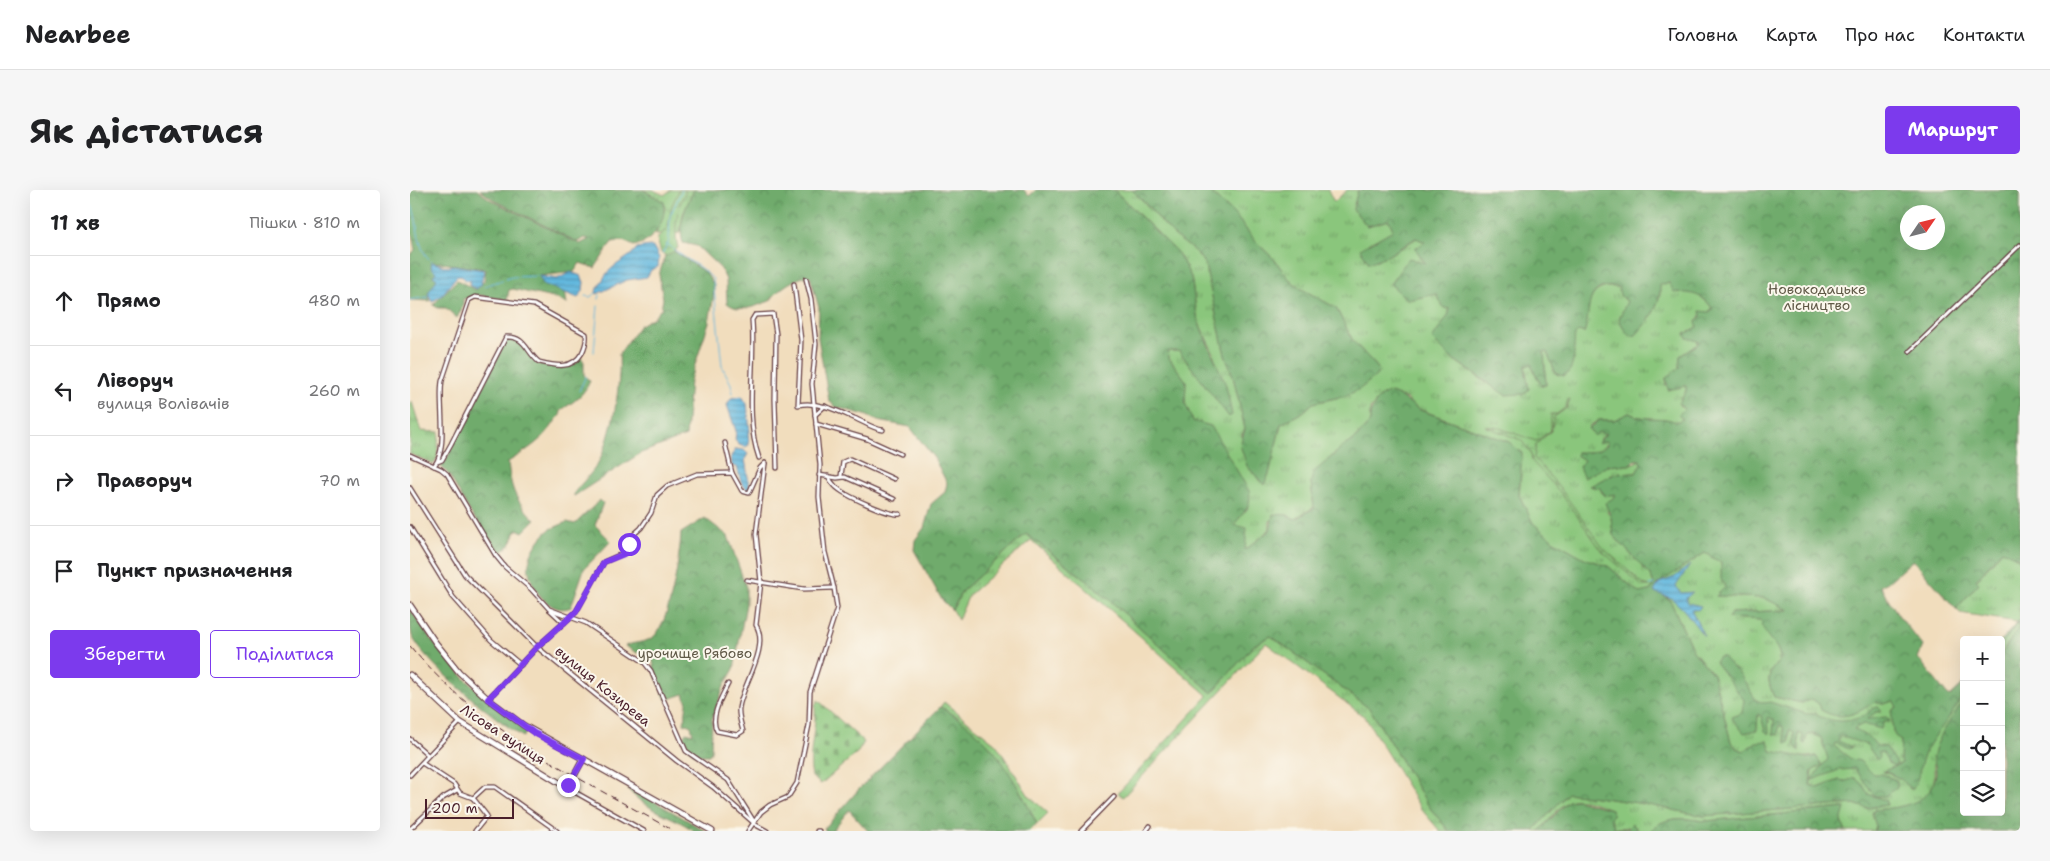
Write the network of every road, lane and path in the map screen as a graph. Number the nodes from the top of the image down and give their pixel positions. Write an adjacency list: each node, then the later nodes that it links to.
1 (2020, 245): 4 (street)
2 (806, 279): 5 (street)
3 (794, 284): 5 (street)
4 (1910, 351)
5 (813, 402): 6 (street); 7 (street)
6 (826, 406): 7 (street); 9 (street)
7 (815, 415): 8 (street)
8 (816, 424): 11 (street); 17 (street)
9 (883, 430)
10 (725, 443): 16 (street)
11 (900, 454)
12 (410, 455): 14 (street)
13 (759, 458): 15 (street)
14 (435, 464): 14 (street); 29 (street)
15 (778, 468)
16 (732, 473): 26 (street); 30 (street)
17 (818, 475): 18 (street); 27 (street)
18 (828, 476): 19 (street); 23 (street)
19 (841, 476): 20 (street); 22 (street)
20 (894, 479)
21 (410, 488): 32 (street, вулиця Козирева)
22 (894, 499)
23 (900, 514)
24 (410, 527): 33 (street)
25 (748, 580): 26 (street)
26 (761, 582): 27 (street); 36 (street)
27 (834, 588): 48 (street)
28 (410, 605): 37 (street)
29 (550, 609): 30 (street); 31 (street)
30 (572, 616): 31 (street); 48 (street)
31 (564, 623): 32 (street)
32 (537, 647): 33 (street); 48 (street, вулиця Козирева)
33 (520, 665): 37 (street)
34 (412, 677): 35 (street); 38 (street, Лісова вулиця)
35 (410, 683)
36 (728, 684)
37 (488, 699): 41 (street)
38 (460, 722): 40 (street); 44 (street, Лісова вулиця)
39 (410, 739): 40 (street)
40 (428, 756): 42 (street)
41 (584, 759): 44 (street); 54 (street)
42 (422, 763): 43 (street); 45 (street)
43 (410, 775)
44 (568, 785): 53 (street, Лісова вулиця)
45 (457, 790): 47 (street); 50 (street)
46 (1114, 797): 57 (street)
47 (474, 798): 51 (street); 52 (street)
48 (753, 820): 55 (street); 56 (street, вулиця Козирева)
49 (1150, 826): 58 (street)
50 (410, 829)
51 (476, 831)
52 (557, 831)
53 (644, 831)
54 (712, 831)
55 (748, 831)
56 (767, 831)
57 (1081, 831)
58 (1146, 831)

